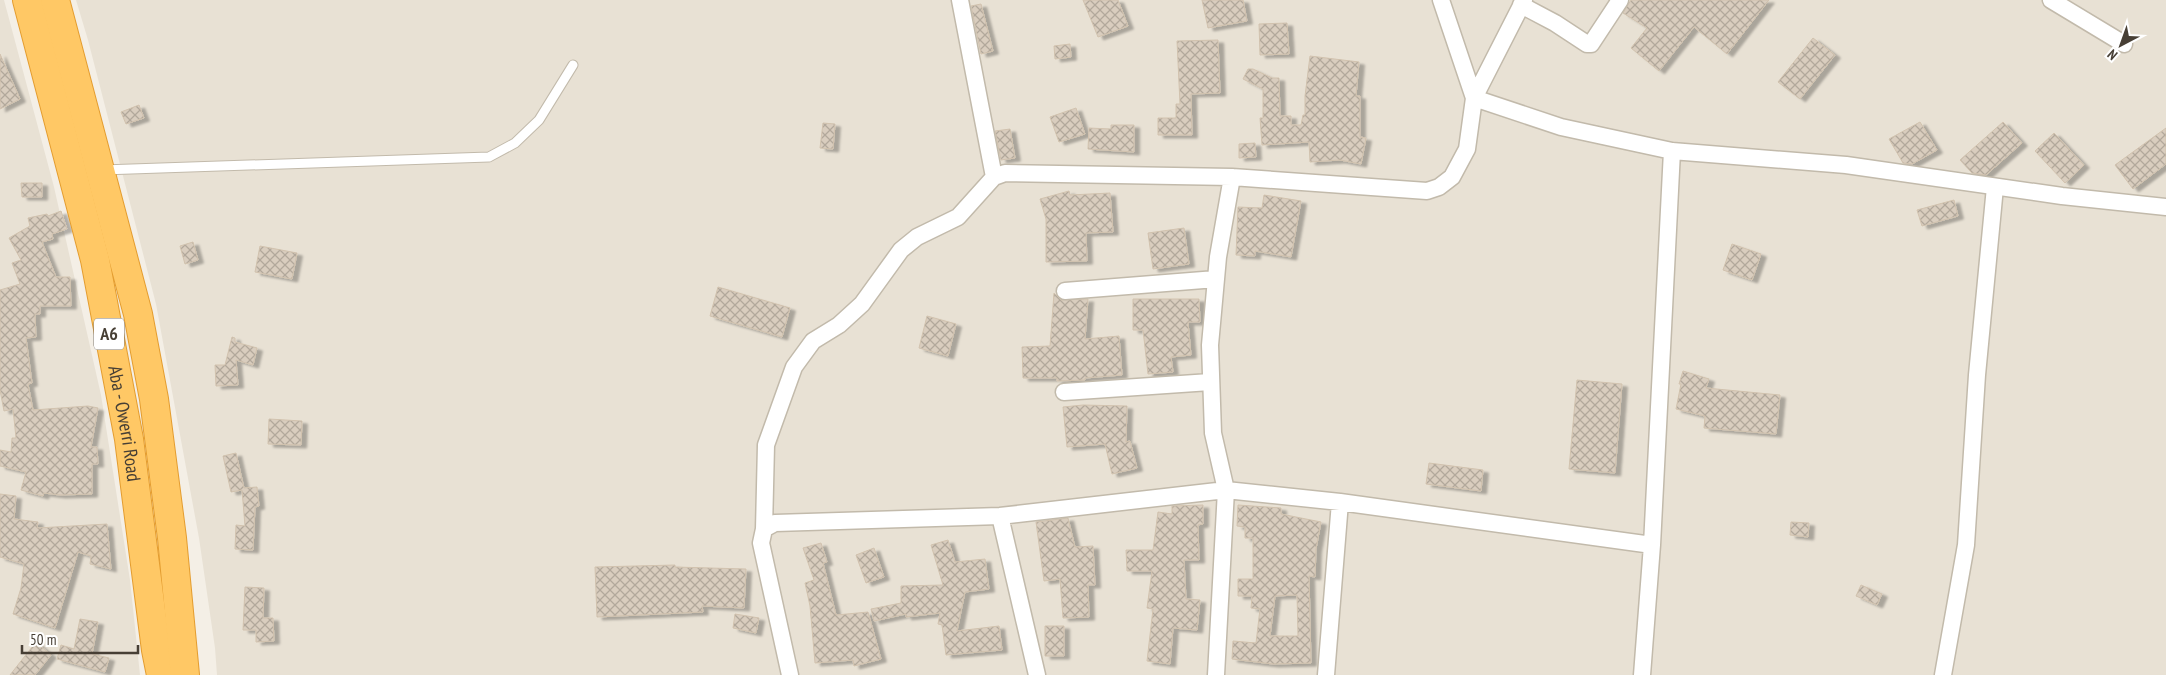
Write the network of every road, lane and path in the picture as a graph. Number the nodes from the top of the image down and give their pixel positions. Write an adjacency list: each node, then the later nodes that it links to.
1 (27, 0): 26 (highway, Aba - Owerri Road / A6)
2 (55, 0): 12 (highway, Aba - Owerri Road / A6)
3 (960, 0): 13 (street)
4 (1441, 0): 10 (street)
5 (1620, 0): 7 (street)
6 (2051, 0): 8 (street)
7 (1522, 2): 10 (street)
8 (2124, 44)
9 (573, 64): 12 (lane)
10 (1474, 98): 11 (street); 14 (street)
11 (1672, 151): 15 (street); 25 (street)
12 (101, 170): 27 (highway, Aba - Owerri Road / A6)
13 (994, 177): 14 (street); 24 (street)
14 (1232, 177): 17 (street)
15 (1995, 186): 16 (street); 33 (street)
16 (2166, 206)
17 (1216, 279): 18 (street); 19 (street)
18 (1065, 291)
19 (1210, 382): 20 (street); 21 (street)
20 (1064, 392)
21 (1226, 490): 22 (street); 23 (street); 30 (street)
22 (1340, 502): 25 (street); 31 (street)
23 (1000, 516): 24 (street); 29 (street)
24 (764, 529): 28 (street)
25 (1652, 545): 32 (street)
26 (161, 675)
27 (185, 675)
28 (790, 675)
29 (1037, 675)
30 (1216, 675)
31 (1326, 675)
32 (1642, 675)
33 (1943, 675)

